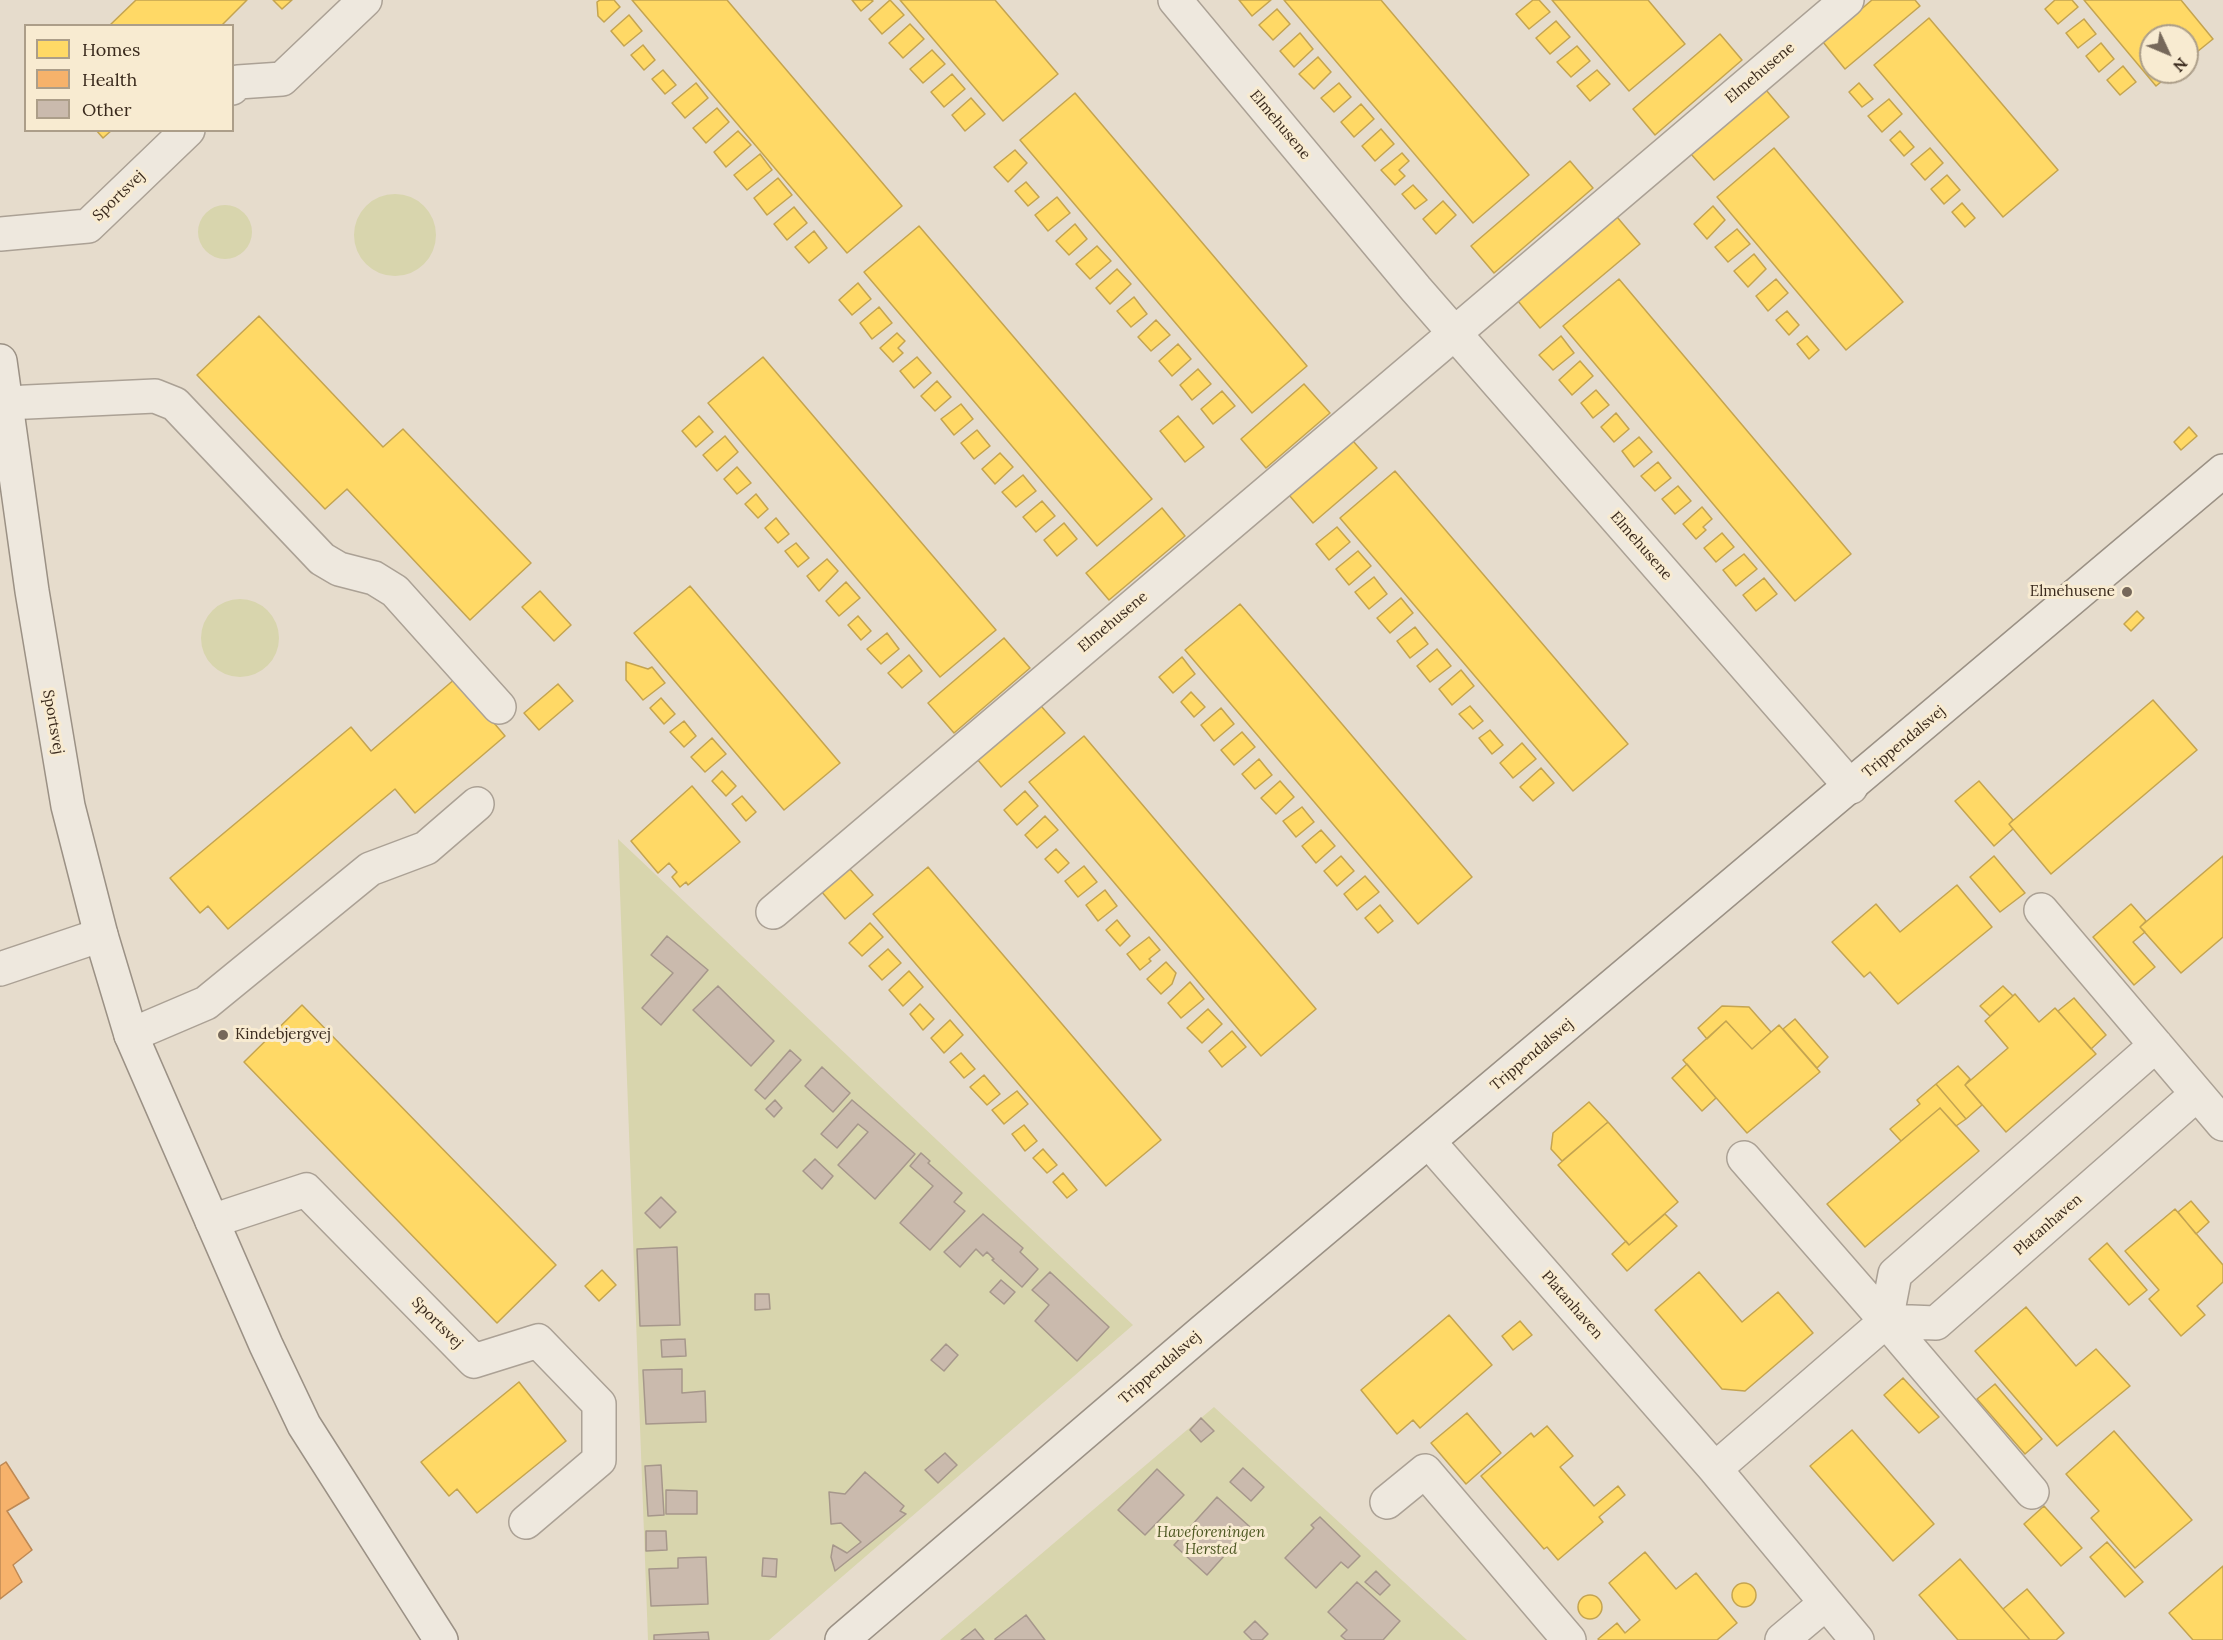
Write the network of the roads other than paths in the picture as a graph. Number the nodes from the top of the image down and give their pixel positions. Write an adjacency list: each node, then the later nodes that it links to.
1 (365, 0): 4 (street)
2 (1175, 0): 7 (street, Elmehusene)
3 (1846, 0): 7 (street, Elmehusene)
4 (234, 86)
5 (186, 132): 6 (street, Sportsvej)
6 (0, 234)
7 (1454, 333): 12 (street, Elmehusene); 15 (street, Elmehusene)
8 (0, 361): 9 (street, Sportsvej)
9 (6, 403): 11 (street); 16 (street, Sportsvej)
10 (2223, 471): 12 (street, Trippendalsvej)
11 (499, 706)
12 (1851, 787): 22 (street, Trippendalsvej)
13 (477, 804): 18 (street)
14 (2041, 910): 19 (street)
15 (773, 912)
16 (100, 935): 17 (street); 18 (street, Sportsvej)
17 (0, 969)
18 (131, 1035): 24 (street, Sportsvej)
19 (2156, 1045): 20 (street); 25 (street)
20 (2197, 1094): 21 (street); 25 (street, Platanhaven)
21 (2223, 1124)
22 (1430, 1142): 26 (street, Platanhaven); 32 (street, Trippendalsvej)
23 (1744, 1158): 25 (street)
24 (212, 1221): 29 (street, Sportsvej); 31 (street, Sportsvej)
25 (1886, 1321): 26 (street); 27 (street)
26 (1715, 1469): 30 (street, Platanhaven)
27 (2032, 1492)
28 (1387, 1502): 33 (street)
29 (526, 1522)
30 (1826, 1604): 34 (street); 35 (street, Platanhaven)
31 (441, 1640)
32 (842, 1640)
33 (1569, 1640)
34 (1782, 1640)
35 (1857, 1640)

